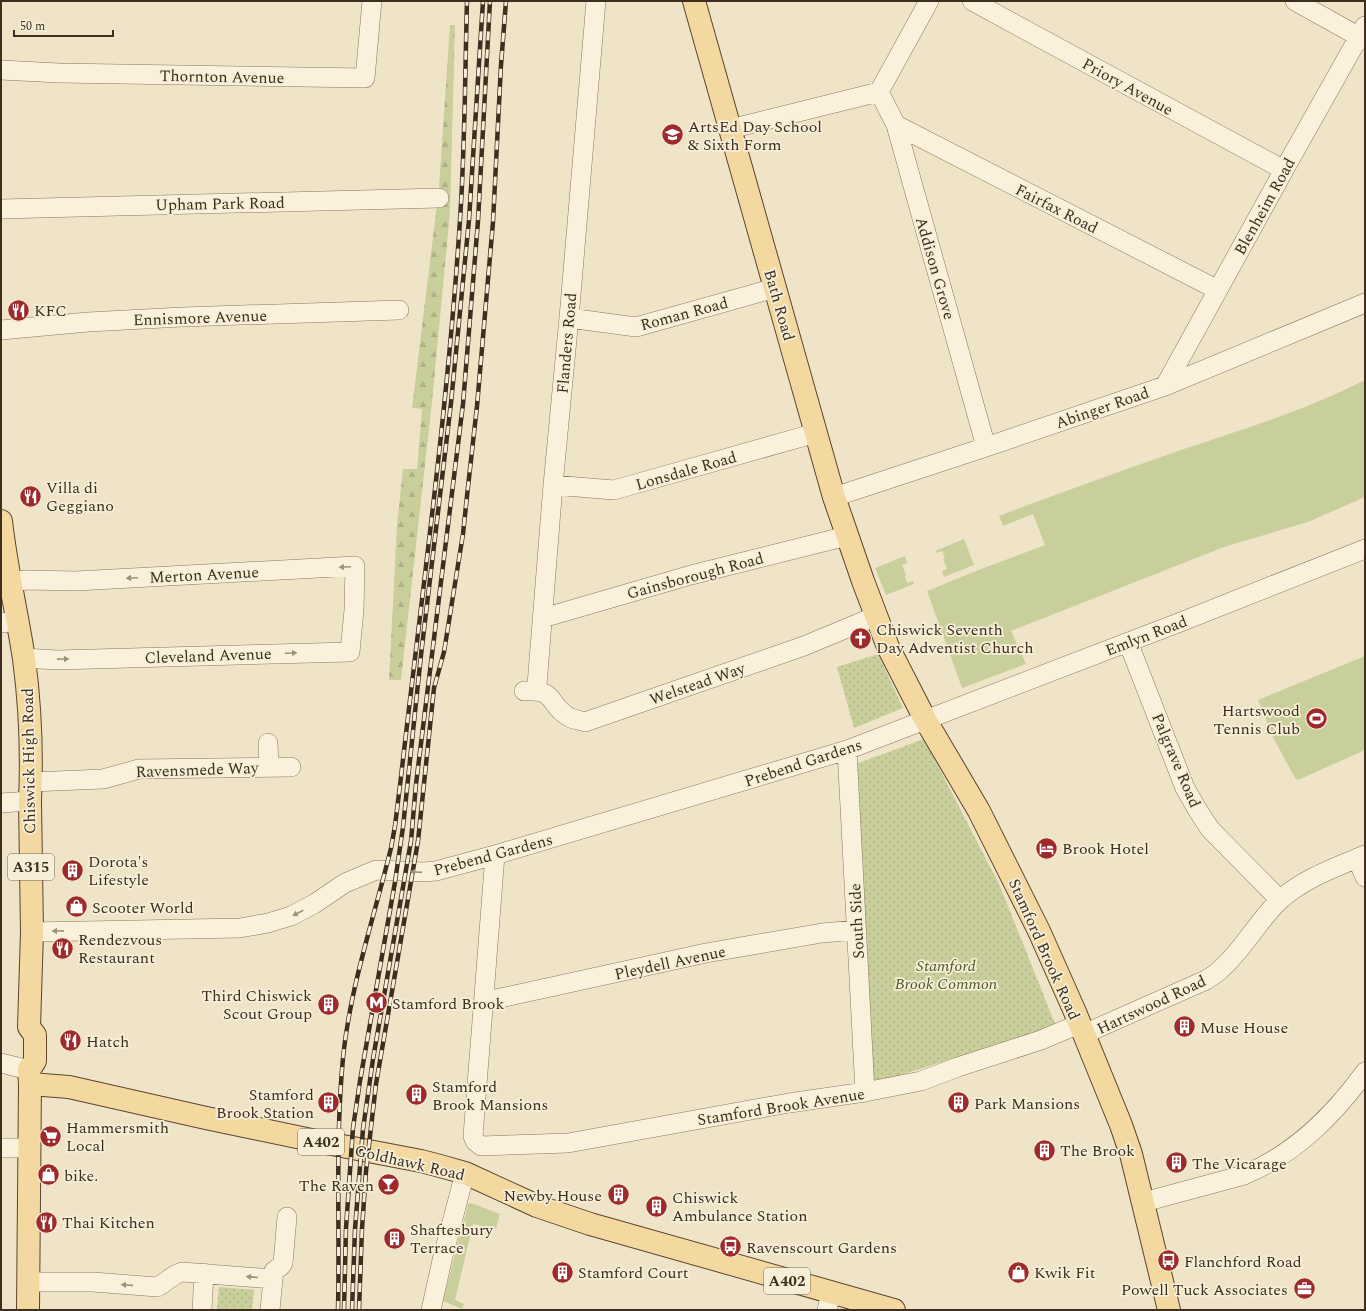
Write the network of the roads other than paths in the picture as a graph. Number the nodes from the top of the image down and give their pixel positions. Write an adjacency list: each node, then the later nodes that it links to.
1 (372, 1): 8 (street, Thornton Avenue)
2 (596, 1): 19 (street, Flanders Road)
3 (694, 1): 11 (main road, Bath Road)
4 (929, 1): 9 (street)
5 (972, 1): 12 (street, Priory Avenue)
6 (1295, 1): 7 (street)
7 (1363, 34): 12 (street, Blenheim Road)
8 (1, 70)
9 (879, 92): 10 (street, Addison Grove); 11 (street)
10 (896, 125): 16 (street, Fairfax Road); 23 (street, Addison Grove)
11 (730, 129): 15 (main road, Bath Road)
12 (1284, 170): 16 (street, Blenheim Road)
13 (439, 198): 14 (street, Upham Park Road)
14 (1, 209)
15 (775, 288): 19 (street, Roman Road); 22 (main road, Bath Road)
16 (1218, 290): 21 (street, Blenheim Road)
17 (1365, 303): 21 (street, Abinger Road)
18 (398, 310): 20 (street, Ennismore Avenue)
19 (569, 318): 24 (street, Flanders Road)
20 (1, 330)
21 (1165, 386): 23 (street, Abinger Road)
22 (816, 433): 24 (street, Lonsdale Road); 25 (main road, Bath Road)
23 (986, 448): 25 (street, Abinger Road)
24 (553, 485): 32 (street, Flanders Road)
25 (834, 497): 27 (main road, Bath Road)
26 (1, 521): 29 (main road, Chiswick High Road / A315)
27 (847, 536): 31 (main road, Bath Road); 32 (street, Gainsborough Road)
28 (1365, 549): 34 (street, Emlyn Road)
29 (10, 582): 30 (street, Merton Avenue, one-way to 29); 33 (main road, Chiswick High Road / A315)
30 (354, 610): 35 (street, Cleveland Avenue, one-way to 30)
31 (874, 612): 36 (street, Welstead Way); 37 (main road, Stamford Brook Road)
32 (543, 618): 36 (street, Flanders Road)
33 (9, 622): 35 (main road, Chiswick High Road / A315)
34 (1128, 642): 37 (street, Emlyn Road); 47 (street, Palgrave Road)
35 (24, 658): 42 (main road, Chiswick High Road / A315)
36 (530, 688)
37 (926, 720): 39 (street, Prebend Gardens); 51 (main road, Stamford Brook Road)
38 (268, 743): 40 (street, Ravensmede Way)
39 (847, 750): 44 (street, Prebend Gardens); 48 (street, South Side)
40 (269, 767): 41 (street, Ravensmede Way); 42 (street, Ravensmede Way)
41 (291, 767)
42 (31, 791): 43 (street, Ravensmede Way); 49 (main road, Chiswick High Road / A315)
43 (1, 803)
44 (495, 855): 49 (street, Prebend Gardens, one-way to 49); 50 (street)
45 (1361, 856): 46 (street); 47 (street, Hartswood Road)
46 (1365, 877)
47 (1280, 900): 51 (street, Hartswood Road)
48 (856, 930): 50 (street, Pleydell Avenue); 55 (street, South Side)
49 (32, 932): 54 (main road, Chiswick High Road / A315)
50 (484, 999): 55 (street, Stamford Brook Avenue)
51 (1082, 1029): 55 (street, Stamford Brook Avenue); 59 (main road, Stamford Brook Road)
52 (1, 1063): 54 (street)
53 (1365, 1072): 59 (street)
54 (30, 1077): 57 (main road, A315); 58 (main road, Goldhawk Road / A402)
55 (865, 1092)
56 (1, 1148): 57 (street)
57 (30, 1148): 63 (main road, A315)
58 (465, 1173): 64 (main road, Goldhawk Road / A402); 68 (street)
59 (1144, 1202): 70 (main road, Stamford Brook Road)
60 (288, 1217): 62 (street)
61 (204, 1273): 62 (street, one-way to 61); 63 (street, one-way to 63); 66 (street)
62 (274, 1279): 67 (street)
63 (28, 1282): 65 (main road, A315)
64 (829, 1301): 69 (main road, Goldhawk Road / A402)
65 (28, 1310)
66 (202, 1310)
67 (270, 1310)
68 (431, 1310)
69 (894, 1310)
70 (1169, 1310)

